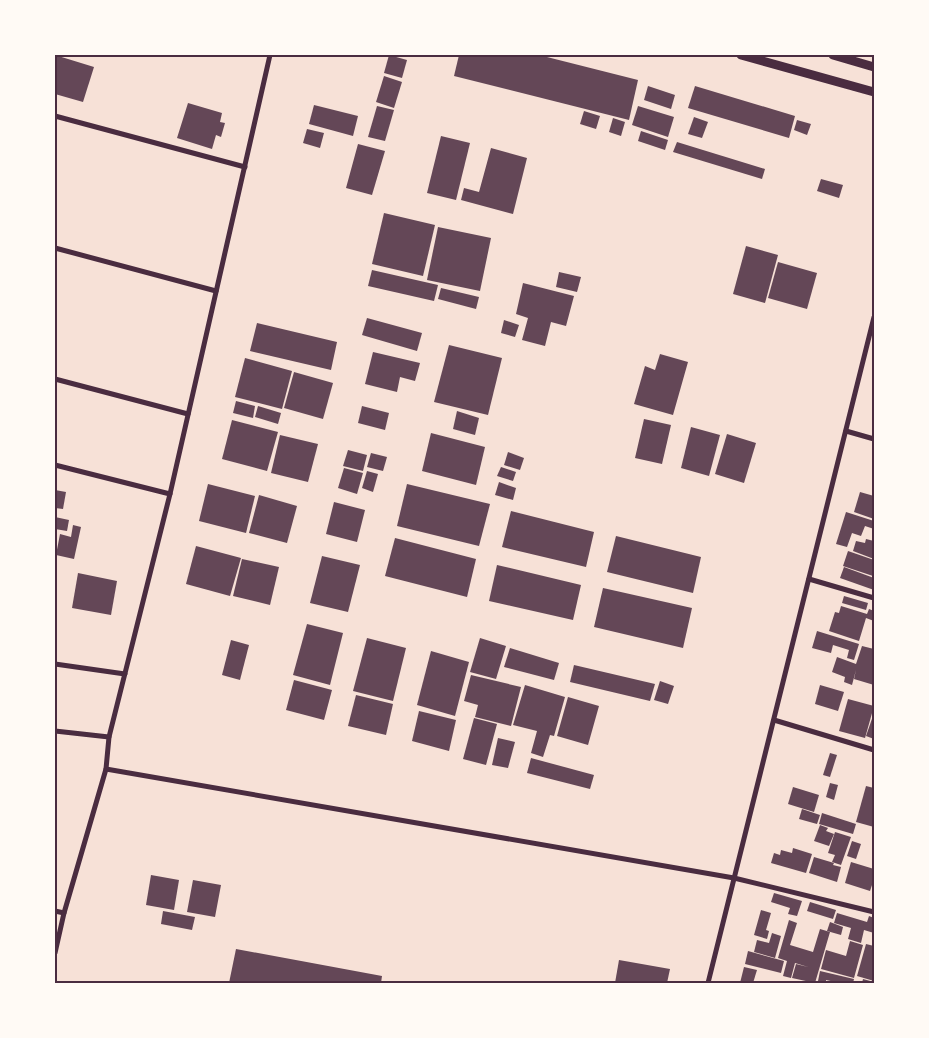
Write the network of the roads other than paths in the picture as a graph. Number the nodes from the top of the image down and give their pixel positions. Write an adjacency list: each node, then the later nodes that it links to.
1 (270, 55): 7 (street)
2 (741, 55): 5 (street)
3 (833, 55): 4 (street)
4 (874, 67)
5 (874, 92)
6 (55, 116): 7 (street)
7 (245, 167): 9 (street)
8 (55, 248): 9 (street)
9 (216, 291): 12 (street)
10 (874, 317): 13 (street)
11 (55, 379): 12 (street)
12 (188, 414): 16 (street)
13 (846, 431): 14 (street); 17 (street)
14 (874, 439)
15 (55, 465): 16 (street)
16 (170, 494): 20 (street)
17 (808, 579): 18 (street); 21 (street)
18 (874, 598)
19 (55, 664): 20 (street)
20 (125, 674): 23 (street)
21 (774, 720): 24 (street); 26 (street)
22 (55, 731): 23 (street)
23 (109, 737): 25 (street)
24 (874, 750)
25 (106, 768): 26 (street); 29 (street)
26 (734, 878): 28 (street); 31 (street)
27 (55, 911): 29 (street)
28 (874, 912)
29 (64, 913): 30 (street)
30 (55, 953)
31 (708, 983)

